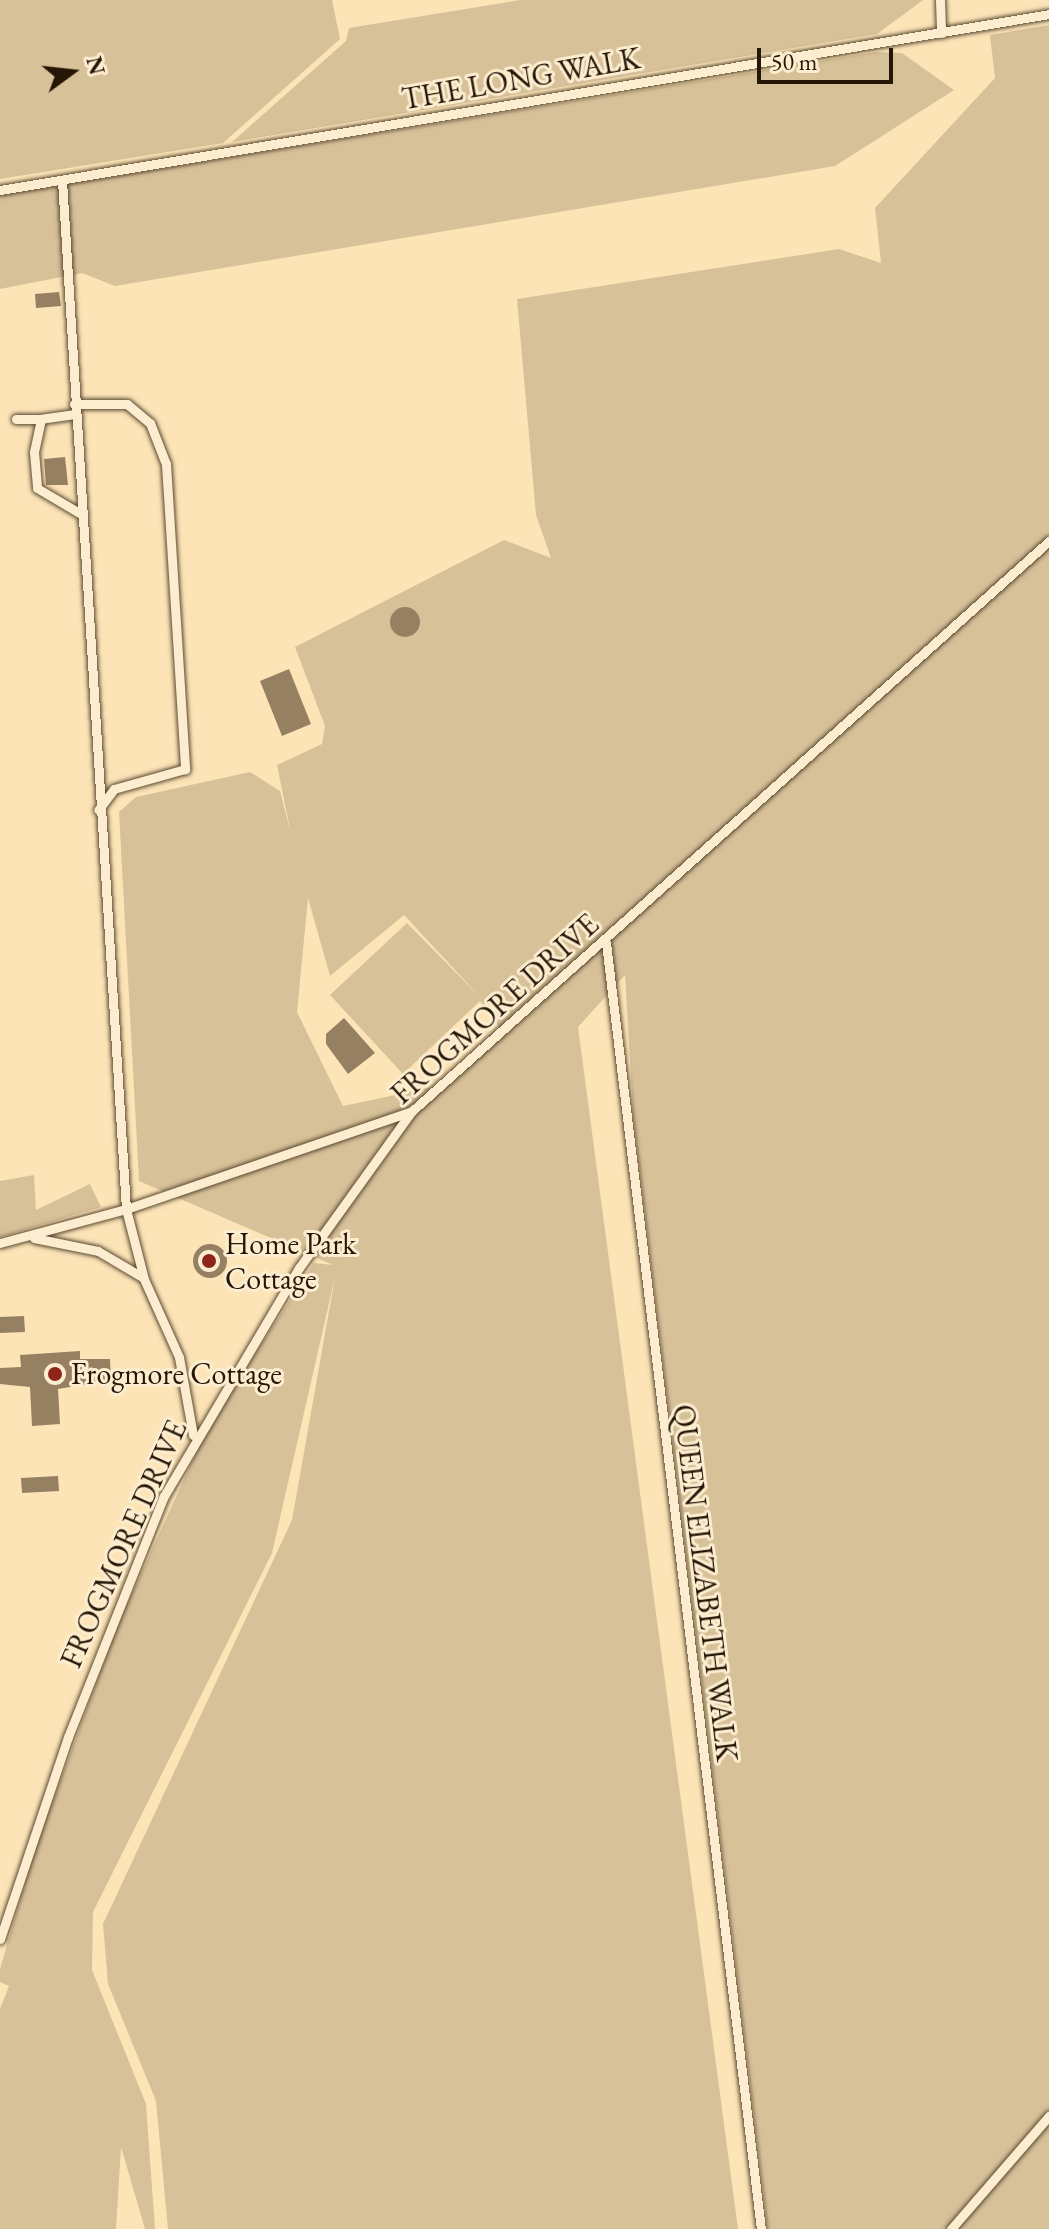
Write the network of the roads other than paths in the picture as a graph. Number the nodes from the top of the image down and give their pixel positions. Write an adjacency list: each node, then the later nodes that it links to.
1 (940, 0): 3 (lane)
2 (1049, 14): 3 (lane, THE LONG WALK)
3 (941, 33): 4 (lane, THE LONG WALK)
4 (62, 180): 5 (lane, THE LONG WALK); 6 (lane)
5 (0, 190)
6 (75, 409): 8 (lane); 9 (lane); 11 (lane)
7 (16, 419): 8 (lane)
8 (41, 419): 9 (lane)
9 (81, 514): 11 (lane)
10 (1049, 541): 12 (lane, FROGMORE DRIVE)
11 (98, 810): 14 (lane)
12 (606, 943): 13 (lane, FROGMORE DRIVE); 21 (lane, QUEEN ELIZABETH WALK)
13 (412, 1111): 14 (lane); 18 (lane, FROGMORE DRIVE)
14 (126, 1209): 15 (lane); 17 (lane)
15 (27, 1237): 16 (lane); 17 (lane)
16 (0, 1243)
17 (144, 1279): 18 (lane)
18 (192, 1439): 19 (lane, FROGMORE DRIVE)
19 (0, 1939)
20 (1049, 2116): 22 (lane)
21 (761, 2229)
22 (951, 2229)

